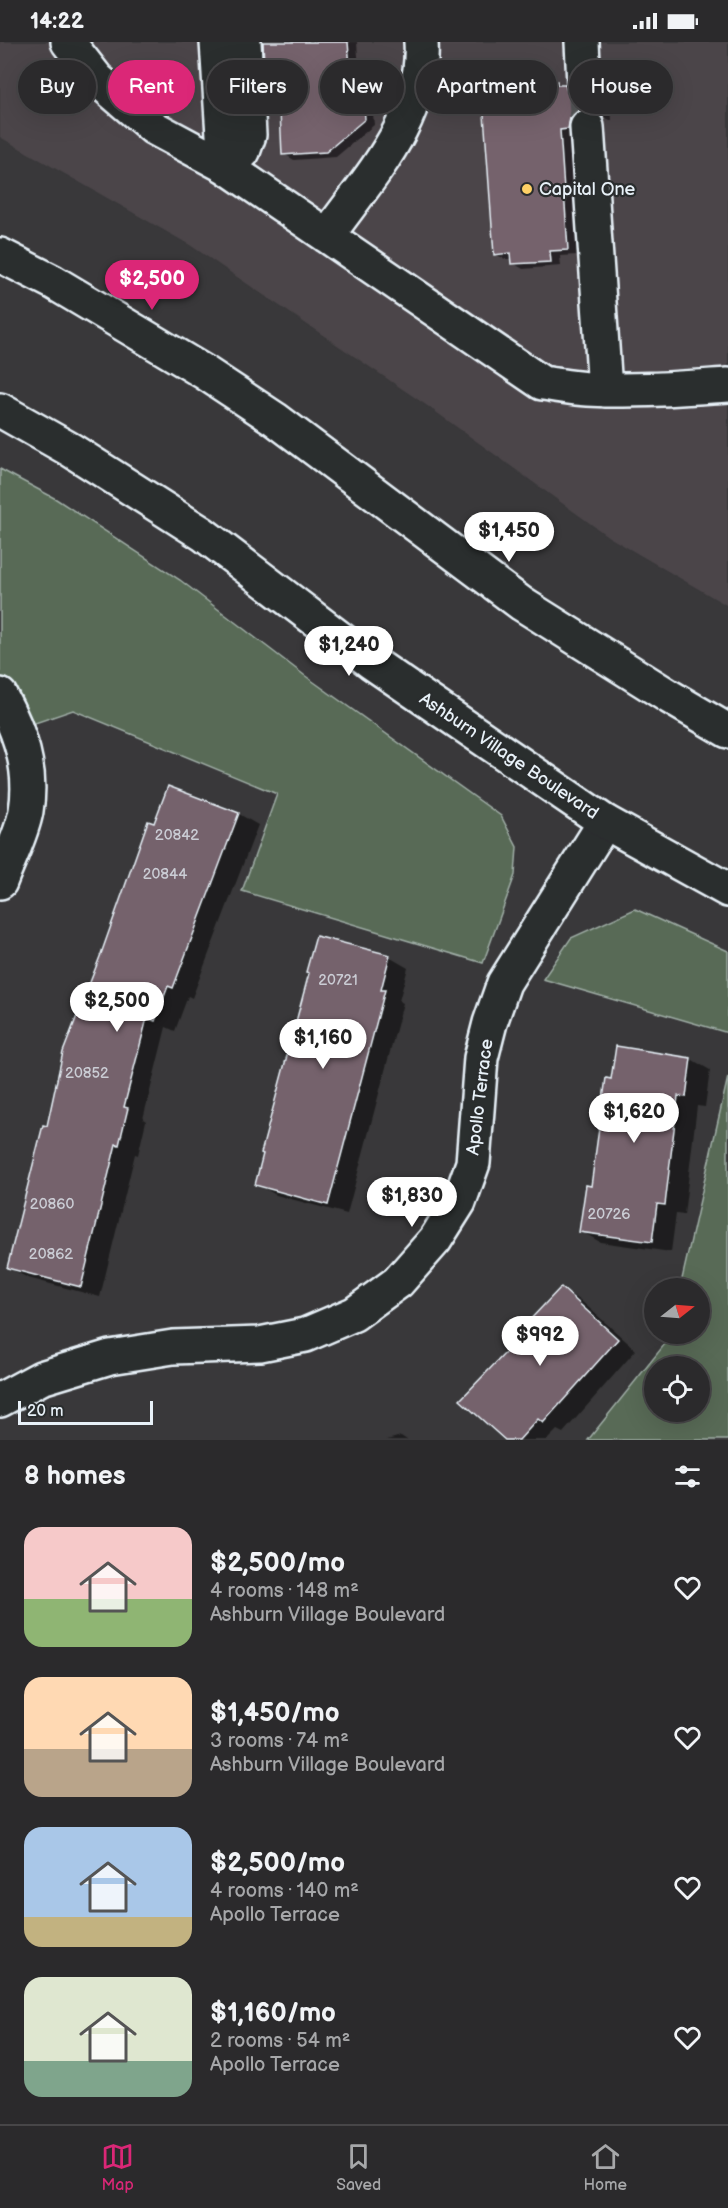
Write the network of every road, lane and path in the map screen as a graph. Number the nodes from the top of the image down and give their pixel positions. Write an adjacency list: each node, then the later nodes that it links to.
1 (68, 42): 8 (main road)
2 (217, 42): 8 (main road)
3 (244, 42): 8 (main road)
4 (582, 42): 6 (main road)
5 (413, 44): 9 (main road)
6 (583, 60)
7 (587, 127): 12 (main road)
8 (225, 166): 9 (main road)
9 (327, 236): 12 (main road)
10 (0, 255): 15 (main road)
11 (728, 385): 12 (main road)
12 (605, 390)
13 (0, 410): 16 (main road, Ashburn Village Boulevard)
14 (0, 695): 17 (main road)
15 (728, 731)
16 (605, 822): 18 (main road, Ashburn Village Boulevard); 19 (main road, Apollo Terrace)
17 (0, 882)
18 (728, 890)
19 (0, 1400)

